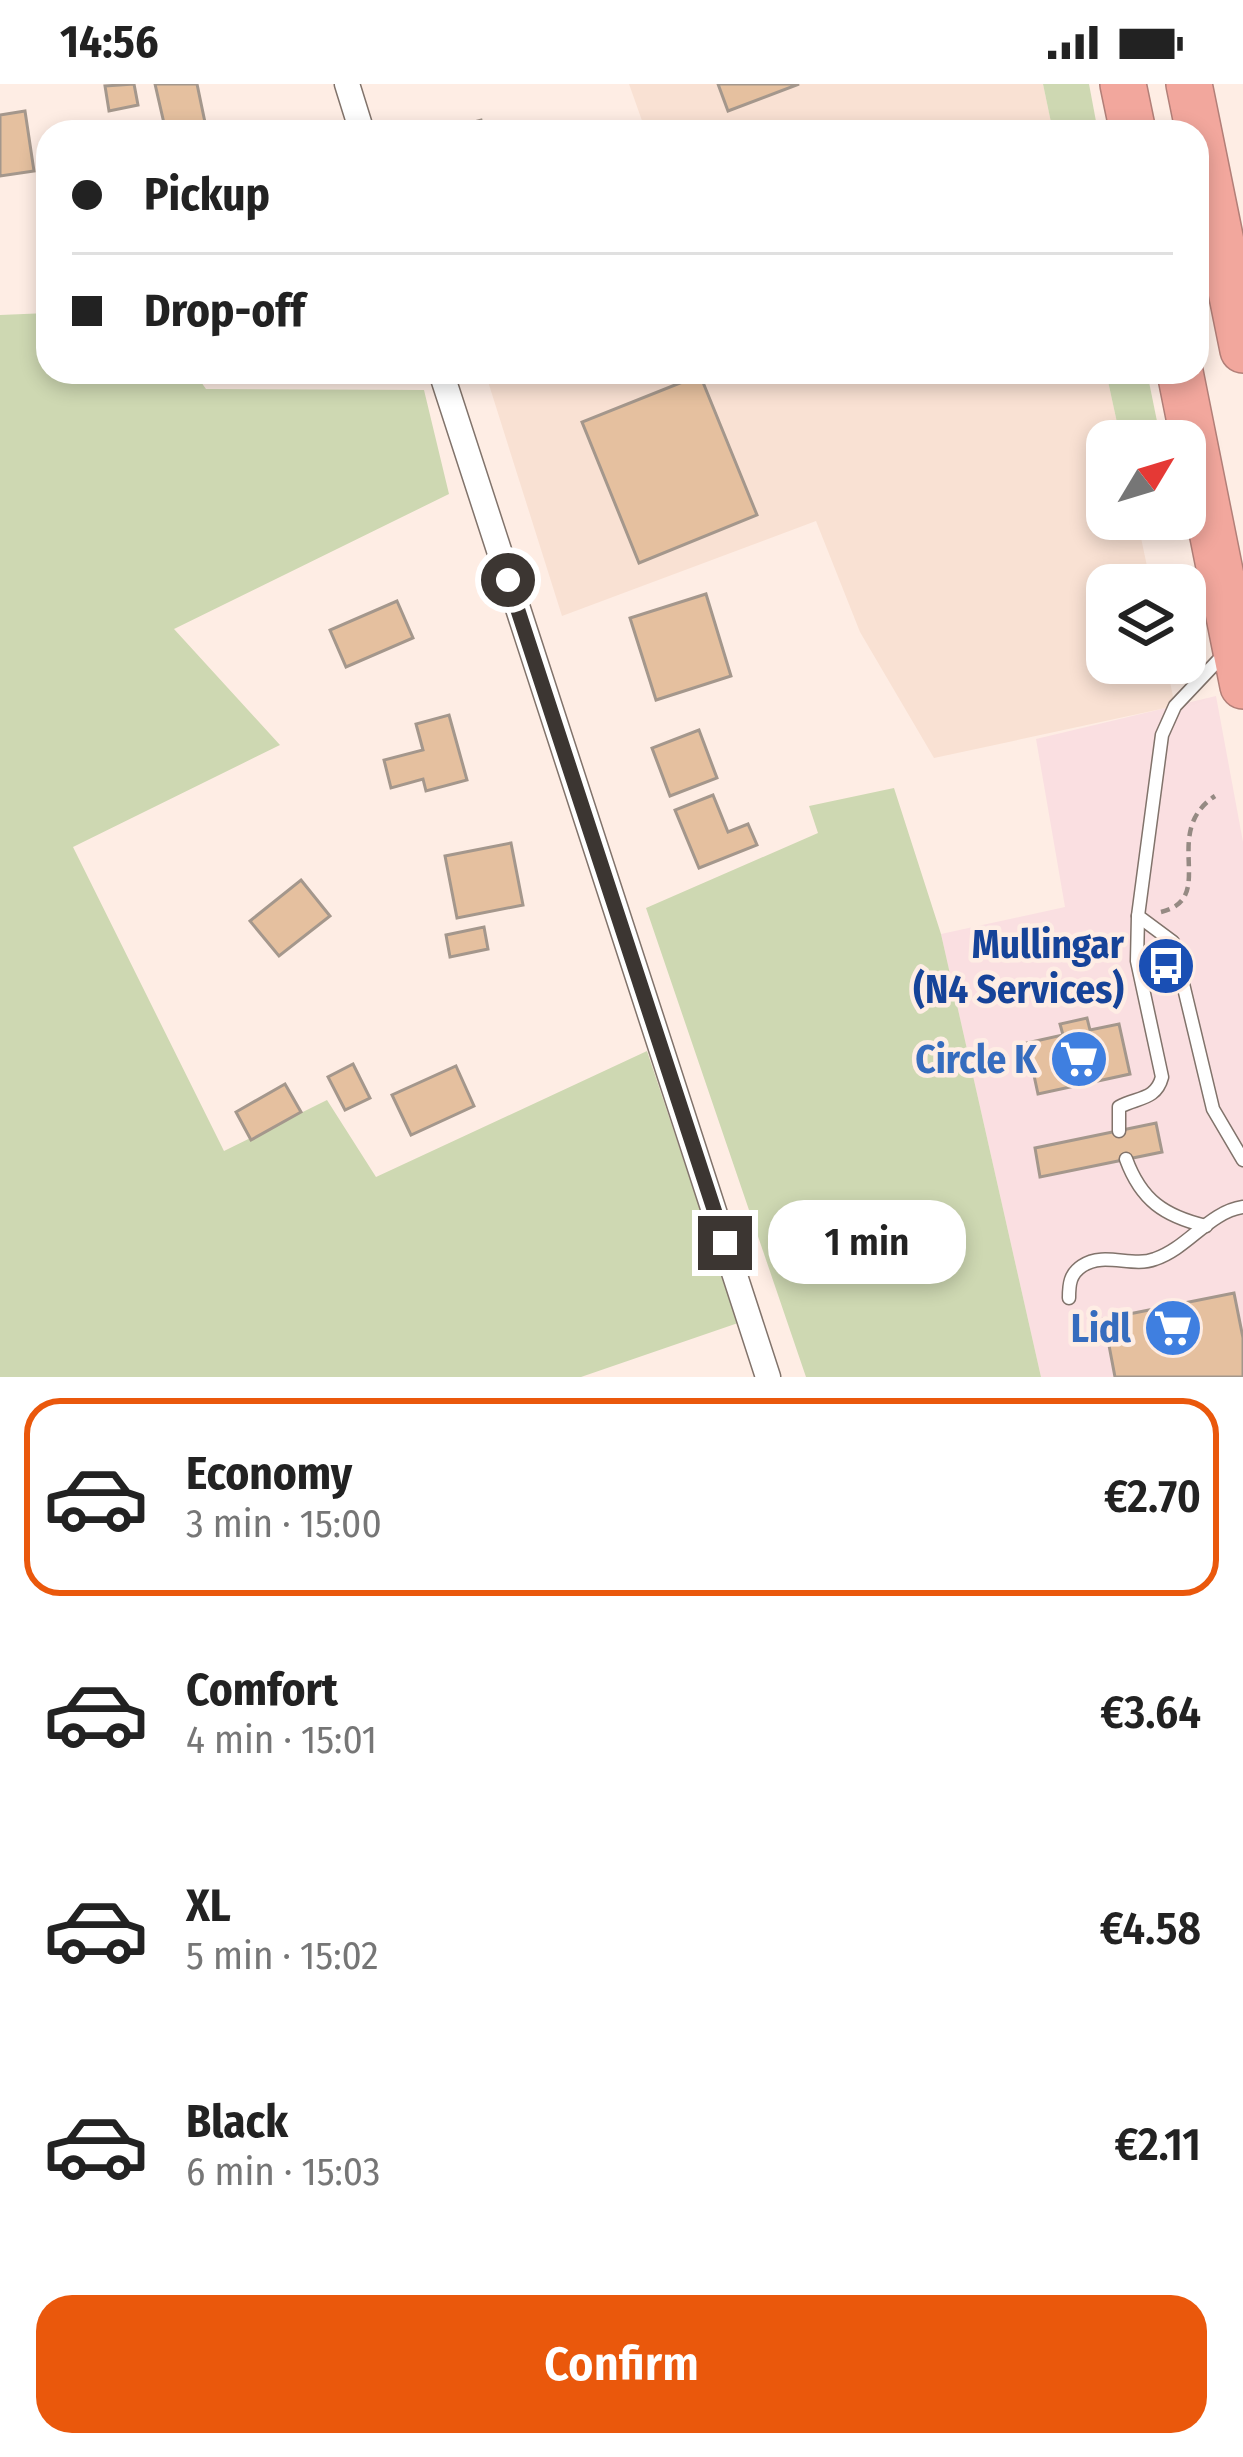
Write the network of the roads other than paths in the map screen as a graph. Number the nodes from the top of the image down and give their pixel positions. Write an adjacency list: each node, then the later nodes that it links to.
1 (346, 84): 4 (street)
2 (1123, 84): 5 (highway)
3 (1189, 84): 6 (highway)
4 (358, 120)
5 (1130, 120)
6 (1196, 120)
7 (1209, 183): 8 (highway)
8 (1243, 350)
9 (445, 384): 19 (street)
10 (1182, 384): 11 (highway)
11 (1239, 664): 12 (lane)
12 (1138, 916): 13 (lane); 15 (lane)
13 (1119, 1131)
14 (1126, 1160): 17 (lane)
15 (1243, 1160)
16 (1243, 1207): 17 (lane)
17 (1206, 1226): 18 (lane)
18 (1069, 1298)
19 (768, 1377)

